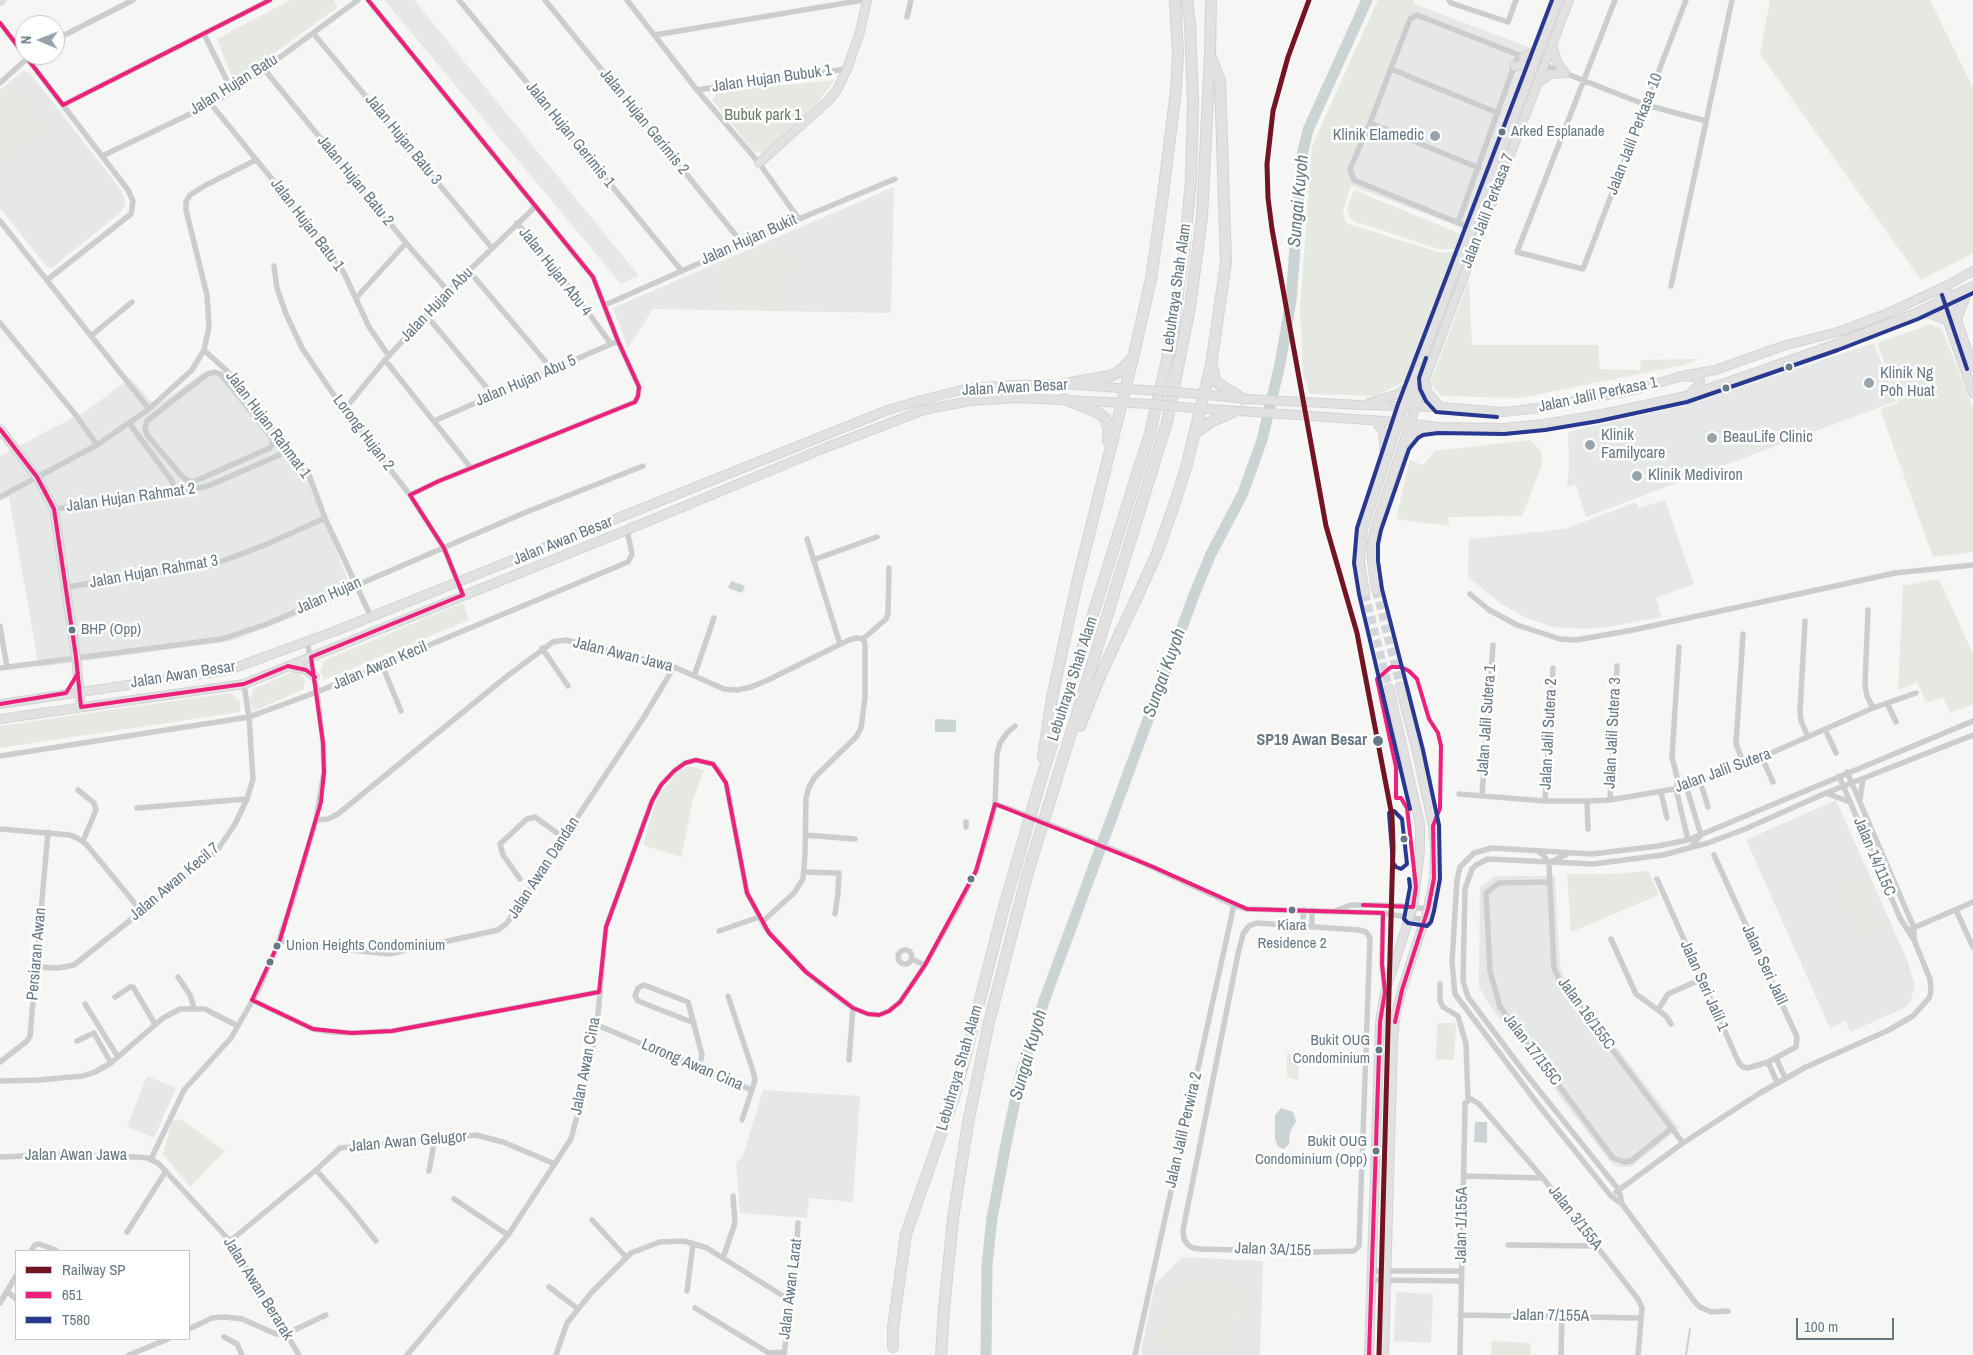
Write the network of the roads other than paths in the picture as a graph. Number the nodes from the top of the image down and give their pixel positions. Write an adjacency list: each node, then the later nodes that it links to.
1 (133, 0): 24 (street)
2 (270, 0): 23 (street)
3 (358, 0): 22 (street, Jalan Hujan Batu)
4 (368, 0): 57 (street)
5 (459, 0): 67 (street, Jalan Hujan Gerimis 1)
6 (545, 0): 64 (street, Jalan Hujan Gerimis 2)
7 (627, 0): 25 (street)
8 (865, 0): 25 (street); 37 (main road)
9 (911, 0): 20 (street)
10 (1175, 0): 91 (highway)
11 (1187, 0): 214 (highway, Lebuhraya Shah Alam)
12 (1211, 0): 29 (highway, Lebuhraya Shah Alam)
13 (1450, 0): 14 (street)
14 (1516, 0)
15 (1560, 0): 27 (main road, Jalan Jalil Perkasa 7)
16 (1569, 0): 28 (main road, Jalan Jalil Perkasa 7)
17 (1615, 0): 41 (street)
18 (1686, 0): 48 (street, Jalan Jalil Perkasa 10)
19 (1732, 0): 50 (street)
20 (907, 17)
21 (0, 22): 26 (street)
22 (313, 33): 36 (street, Jalan Hujan Batu); 65 (street, Jalan Hujan Batu 3)
23 (204, 34): 45 (street); 47 (street)
24 (65, 35)
25 (655, 35): 44 (street)
26 (15, 40)
27 (1543, 42): 30 (main road); 31 (main road, Jalan Jalil Perkasa 7)
28 (1552, 44): 34 (main road, Jalan Jalil Perkasa 7); 39 (main road)
29 (1210, 56): 92 (highway); 219 (highway, Lebuhraya Shah Alam)
30 (1521, 56): 31 (street); 35 (street); 38 (street)
31 (1536, 62): 34 (street); 40 (main road, Jalan Jalil Perkasa 7)
32 (20, 65): 42 (street)
33 (35, 65): 47 (street)
34 (1544, 65): 39 (street); 43 (main road, Jalan Jalil Perkasa 7)
35 (1514, 66): 40 (main road); 49 (street)
36 (264, 69): 45 (street, Jalan Hujan Batu); 63 (street, Jalan Hujan Batu 2)
37 (847, 69): 44 (street, Jalan Hujan Bubuk 1); 54 (main road)
38 (1391, 69): 49 (street); 51 (street)
39 (1565, 73): 41 (street); 43 (main road)
40 (1530, 77): 62 (main road, Jalan Jalil Perkasa 7)
41 (1584, 80): 48 (street); 48 (street, Jalan Jalil Perkasa 10)
42 (0, 83)
43 (1537, 83): 96 (main road, Jalan Jalil Perkasa 7)
44 (697, 90): 54 (street)
45 (232, 91): 46 (street, Jalan Hujan Batu)
46 (211, 104): 52 (street, Jalan Hujan Batu); 53 (street, Jalan Hujan Batu 1)
47 (63, 105): 52 (street)
48 (1646, 105): 50 (street)
49 (1498, 113): 55 (street)
50 (1706, 121): 71 (street)
51 (1370, 123): 55 (street); 61 (street)
52 (102, 156): 70 (street)
53 (256, 160): 76 (street, Jalan Hujan Batu 1); 89 (street)
54 (759, 163): 58 (street)
55 (1478, 168): 61 (street)
56 (895, 179): 58 (street, Jalan Hujan Bukit)
57 (536, 206): 60 (street, Jalan Hujan Abu); 80 (street)
58 (799, 219): 64 (street, Jalan Hujan Bukit)
59 (0, 221): 70 (street)
60 (517, 223): 65 (street, Jalan Hujan Abu); 88 (street, Jalan Hujan Abu 4)
61 (1458, 223): 62 (street)
62 (1473, 229): 97 (main road, Jalan Jalil Perkasa 7)
63 (406, 243): 74 (street, Jalan Hujan Batu 2); 76 (street)
64 (743, 244): 67 (street, Jalan Hujan Bukit)
65 (492, 248): 68 (street, Jalan Hujan Abu)
66 (274, 266): 113 (street, Lorong Hujan 2)
67 (681, 270): 80 (street, Jalan Hujan Bukit)
68 (469, 271): 74 (street, Jalan Hujan Abu); 94 (street)
69 (1973, 271): 72 (main road, Jalan Jalil Perkasa 1)
70 (47, 280): 86 (street)
71 (1671, 286)
72 (1946, 286): 75 (main road, Jalan Jalil Perkasa 1); 77 (main road)
73 (1971, 287): 77 (main road, Jalan Jalil Perkasa 1); 83 (main road)
74 (448, 291): 82 (street, Jalan Hujan Abu)
75 (1936, 291): 79 (main road); 95 (main road, Jalan Jalil Perkasa 1)
76 (356, 298): 90 (street, Jalan Hujan Batu 1)
77 (1950, 298): 79 (main road, Jalan Jalil Perkasa 1); 83 (main road)
78 (132, 302): 86 (street)
79 (1941, 302): 81 (main road, Jalan Jalil Perkasa 1); 84 (main road)
80 (605, 305): 87 (street)
81 (1916, 313): 84 (main road); 103 (main road, Jalan Jalil Perkasa 1)
82 (426, 314): 90 (street, Jalan Hujan Abu); 101 (street)
83 (1957, 319): 93 (main road)
84 (1947, 320): 100 (main road)
85 (0, 322): 125 (street)
86 (92, 335): 112 (street)
87 (618, 341): 88 (street, Jalan Hujan Abu 5); 132 (street)
88 (611, 344): 94 (street, Jalan Hujan Abu 5)
89 (204, 350): 112 (street); 128 (street, Jalan Hujan Rahmat 1)
90 (387, 358): 113 (street, Jalan Hujan Abu); 118 (street, Jalan Hujan Batu 1)
91 (1133, 358): 98 (highway); 99 (highway)
92 (1211, 362): 102 (highway); 105 (highway)
93 (1973, 367)
94 (552, 369): 101 (street, Jalan Hujan Abu 5)
95 (1682, 376): 103 (main road); 110 (main road, Jalan Jalil Perkasa 1)
96 (1425, 378): 109 (main road, Jalan Jalil Perkasa 7); 110 (main road)
97 (1413, 383): 107 (main road); 108 (main road, Jalan Jalil Perkasa 7)
98 (1065, 384): 99 (main road, Jalan Awan Besar); 133 (main road, Jalan Awan Besar)
99 (1127, 389): 102 (main road, Jalan Awan Besar, bridge); 106 (highway)
100 (1972, 390)
101 (493, 395): 118 (street, Jalan Hujan Abu 5)
102 (1201, 395): 105 (main road, Jalan Jalil Perkasa 1); 111 (highway)
103 (1686, 396): 122 (main road, Jalan Jalil Perkasa 1)
104 (1064, 399): 106 (main road, Jalan Awan Besar); 136 (main road, Jalan Awan Besar); 138 (highway)
105 (1246, 399): 107 (main road, Jalan Jalil Perkasa 1)
106 (1123, 402): 111 (main road, Jalan Awan Besar, bridge); 138 (highway)
107 (1361, 405): 108 (main road, Jalan Jalil Perkasa 1)
108 (1404, 406): 109 (main road, Jalan Jalil Perkasa 1); 119 (main road, Jalan Jalil Perkasa 7)
109 (1416, 406): 110 (main road, Jalan Jalil Perkasa 1); 121 (main road, Jalan Jalil Perkasa 7)
110 (1440, 407)
111 (1197, 408): 114 (main road, Jalan Jalil Perkasa 1); 124 (highway)
112 (149, 409): 115 (street)
113 (344, 410): 140 (street, Lorong Hujan 2)
114 (1233, 412): 116 (main road, Jalan Jalil Perkasa 1); 124 (highway)
115 (142, 414): 117 (street); 120 (street)
116 (1375, 420): 119 (main road, Jalan Jalil Perkasa 1); 130 (main road)
117 (147, 421): 126 (street); 134 (street)
118 (434, 421): 132 (street, Jalan Hujan Batu 1)
119 (1398, 422): 121 (main road, Jalan Jalil Perkasa 1); 130 (main road, Jalan Jalil Perkasa 7)
120 (129, 423): 125 (street); 139 (street)
121 (1410, 424): 122 (main road, Jalan Jalil Perkasa 1); 127 (main road, Jalan Jalil Perkasa 7)
122 (1438, 427): 127 (main road)
123 (0, 429): 135 (main road)
124 (1195, 433): 219 (highway)
125 (97, 445): 135 (street)
126 (272, 446): 129 (street); 134 (street)
127 (1403, 446): 154 (main road, Jalan Jalil Perkasa 7)
128 (291, 450): 129 (street, Jalan Hujan Rahmat 2); 143 (street, Jalan Hujan Rahmat 1)
129 (277, 456): 137 (street, Jalan Hujan Rahmat 2)
130 (1385, 460): 155 (main road, Jalan Jalil Perkasa 7)
131 (643, 466): 147 (street, Jalan Hujan)
132 (471, 468): 140 (street)
133 (734, 472): 136 (main road); 151 (main road, Jalan Awan Besar)
134 (213, 473): 137 (street)
135 (37, 477): 141 (street); 142 (main road)
136 (751, 479): 144 (main road, Jalan Awan Besar)
137 (217, 482): 139 (street, Jalan Hujan Rahmat 2)
138 (1102, 484): 214 (highway)
139 (175, 494): 142 (street, Jalan Hujan Rahmat 2)
140 (410, 495): 147 (street, Lorong Hujan 2)
141 (0, 497)
142 (54, 509): 153 (main road)
143 (325, 518): 152 (street, Jalan Hujan Rahmat 1); 153 (street, Jalan Hujan Rahmat 3)
144 (628, 530): 157 (main road, Jalan Awan Besar); 172 (street, Jalan Awan Kecil)
145 (876, 537): 148 (street)
146 (806, 538): 148 (street)
147 (444, 548): 151 (street, Lorong Hujan 2); 152 (street, Jalan Hujan)
148 (813, 560): 166 (street)
149 (1973, 565): 156 (street)
150 (889, 568): 164 (street)
151 (458, 582): 157 (street, Lorong Hujan 2); 159 (main road, Jalan Awan Besar)
152 (355, 584): 159 (street, Jalan Hujan Rahmat 1); 170 (street, Jalan Hujan)
153 (66, 587): 170 (main road)
154 (1376, 590)
155 (1365, 593)
156 (1470, 594)
157 (463, 595): 171 (main road, Jalan Awan Besar)
158 (1868, 610): 193 (street)
159 (370, 617): 165 (main road, Jalan Awan Besar)
160 (714, 618): 179 (street)
161 (1805, 621): 202 (street)
162 (0, 626): 176 (street)
163 (1743, 634): 206 (street)
164 (860, 639): 166 (street, Jalan Awan Jawa); 238 (street)
165 (308, 641): 171 (street); 185 (main road, Jalan Awan Besar)
166 (840, 644): 179 (street, Jalan Awan Jawa)
167 (1493, 645): 223 (street, Jalan Jalil Sutera 1)
168 (1679, 647): 210 (street)
169 (542, 648): 175 (street, Jalan Awan Jawa); 182 (street); 234 (street, Jalan Awan Jawa)
170 (76, 657): 176 (street, Jalan Hujan); 178 (main road)
171 (311, 657): 173 (main road, Jalan Awan Besar); 180 (street)
172 (382, 665): 187 (street, Jalan Awan Kecil); 194 (street)
173 (288, 666): 180 (main road); 181 (main road, Jalan Awan Besar)
174 (1617, 666): 225 (street, Jalan Jalil Sutera 3)
175 (674, 667): 179 (street, Jalan Awan Jawa); 240 (street, Jalan Awan Dandan)
176 (3, 668)
177 (1553, 668): 226 (street, Jalan Jalil Sutera 2)
178 (78, 674): 185 (main road); 186 (main road); 188 (main road)
179 (694, 676)
180 (315, 677): 187 (street)
181 (244, 684): 192 (main road, Jalan Awan Besar); 195 (street, Jalan Awan Kecil 7)
182 (568, 686)
183 (1400, 686): 258 (main road)
184 (1389, 688): 257 (main road)
185 (92, 689): 186 (main road, Jalan Awan Besar)
186 (80, 691): 188 (main road, Jalan Awan Besar); 192 (main road)
187 (317, 692): 195 (street, Jalan Awan Kecil); 234 (street)
188 (66, 693): 191 (main road, Jalan Awan Besar)
189 (1916, 693): 190 (street, Jalan Jalil Sutera)
190 (1887, 703): 193 (street, Jalan Jalil Sutera); 198 (street)
191 (0, 704)
192 (81, 707): 196 (main road, Jalan Awan Besar)
193 (1873, 708): 200 (street, Jalan Jalil Sutera)
194 (401, 711)
195 (249, 717): 204 (street, Jalan Awan Kecil); 224 (street, Jalan Awan Kecil 7)
196 (0, 718)
197 (1973, 721): 207 (street)
198 (1896, 722)
199 (1015, 726): 229 (street, Jalan Awan Cina)
200 (1825, 729): 202 (street, Jalan Jalil Sutera); 203 (street)
201 (1973, 735): 209 (street)
202 (1808, 737): 205 (street, Jalan Jalil Sutera)
203 (1836, 753)
204 (0, 756)
205 (1762, 758): 206 (street, Jalan Jalil Sutera); 212 (street)
206 (1744, 766): 211 (street, Jalan Jalil Sutera)
207 (1848, 772): 208 (street); 213 (street, Jalan 14/115C)
208 (1839, 776): 216 (street, Jalan 14/115C); 239 (street)
209 (1863, 779): 213 (street); 228 (street)
210 (1678, 781): 215 (street); 217 (street)
211 (1700, 781): 215 (street, Jalan Jalil Sutera); 231 (street)
212 (1772, 782)
213 (1852, 784): 216 (street); 228 (street, Jalan 14/115C)
214 (1039, 786): 365 (highway, Lebuhraya Shah Alam)
215 (1686, 786): 217 (street, Jalan Jalil Sutera); 239 (street)
216 (1844, 786): 221 (street); 230 (street, Jalan 14/115C)
217 (1676, 789): 220 (street, Jalan Jalil Sutera); 242 (street)
218 (78, 790): 243 (street)
219 (1054, 790): 372 (highway, Lebuhraya Shah Alam)
220 (1661, 792): 225 (street, Jalan Jalil Sutera); 233 (street)
221 (1826, 793): 230 (street); 245 (street)
222 (1459, 794): 223 (street, Jalan Jalil Sutera)
223 (1482, 796): 226 (street, Jalan Jalil Sutera)
224 (247, 798): 232 (street); 263 (street, Jalan Awan Kecil 7)
225 (1610, 800): 227 (street, Jalan Jalil Sutera)
226 (1545, 801): 227 (street, Jalan Jalil Sutera)
227 (1587, 801): 236 (street)
228 (1860, 801): 271 (street, Jalan 14/115C)
229 (995, 804): 256 (street, bridge); 279 (street, Jalan Awan Cina)
230 (1852, 806): 273 (street, Jalan 14/115C)
231 (1708, 807)
232 (137, 808)
233 (1667, 818)
234 (316, 820): 275 (street)
235 (0, 829): 237 (street)
236 (1588, 829)
237 (48, 832): 243 (street); 280 (street, Persiaran Awan)
238 (805, 835): 241 (street); 251 (street)
239 (1701, 835): 242 (street); 244 (street)
240 (564, 838): 252 (street); 275 (street, Jalan Awan Dandan)
241 (855, 839)
242 (1688, 840): 244 (street); 248 (street)
243 (83, 841): 263 (street)
244 (1696, 841): 245 (street); 246 (street)
245 (1708, 843): 246 (street)
246 (1690, 848): 250 (street)
247 (1538, 851): 248 (street); 250 (street); 325 (street)
248 (1569, 853): 250 (street)
249 (1714, 855): 300 (street, Jalan Seri Jalil)
250 (1549, 863): 254 (street, Jalan 16/155C); 323 (street)
251 (804, 872): 265 (street); 267 (street)
252 (520, 879)
253 (1657, 879): 282 (street, Jalan Seri Jalil 1)
254 (1550, 882): 312 (street, Jalan 16/155C); 312 (street, Jalan 17/155C)
255 (1973, 902): 262 (street)
256 (1234, 905): 259 (street); 373 (street, Jalan Jalil Perwira 2)
257 (1413, 907): 258 (street); 261 (street); 266 (main road)
258 (1428, 909): 268 (main road)
259 (1304, 910): 260 (street); 269 (street)
260 (1312, 910): 261 (street); 270 (street)
261 (1335, 910): 264 (street)
262 (1956, 910): 271 (street); 277 (street)
263 (142, 912): 280 (street, Jalan Awan Kecil 7)
264 (1383, 913): 266 (street); 285 (street)
265 (835, 914)
266 (1410, 917): 268 (street); 285 (main road)
267 (761, 920): 272 (street); 284 (street, Jalan Awan Cina); 291 (street, Jalan Awan Cina)
268 (1425, 920): 342 (main road)
269 (1302, 926): 270 (street, Jalan 3A/155); 270 (street, Jalan 3A/155)
270 (1312, 926)
271 (1914, 928): 273 (street); 276 (street)
272 (719, 930)
273 (1907, 931): 276 (street, Jalan 14/115C)
274 (1611, 939): 292 (street)
275 (280, 940): 288 (street)
276 (1914, 940): 306 (street)
277 (1973, 947)
278 (912, 959): 279 (street)
279 (924, 965): 291 (street, Jalan Awan Cina)
280 (36, 967): 302 (street, Persiaran Awan)
281 (178, 977): 290 (street)
282 (1702, 979): 292 (street); 303 (street, Jalan Seri Jalil 1)
283 (1440, 984): 310 (street, Jalan 1/155A)
284 (599, 992): 288 (street); 296 (street, Jalan Awan Cina)
285 (1385, 992): 341 (main road)
286 (728, 996): 309 (street, Lorong Awan Cina)
287 (115, 997): 294 (street)
288 (252, 1000): 297 (street)
289 (85, 1004): 299 (street)
290 (194, 1008): 294 (street); 297 (street)
291 (853, 1008): 301 (street)
292 (1658, 1010): 295 (street)
293 (694, 1023): 293 (street); 305 (street)
294 (155, 1024): 299 (street)
295 (1671, 1024)
296 (597, 1025): 305 (street, Lorong Awan Cina); 317 (street, Jalan Awan Cina)
297 (238, 1026): 316 (street)
298 (78, 1041): 304 (street)
299 (118, 1057): 304 (street)
300 (1776, 1058): 303 (street, Jalan Seri Jalil); 306 (street)
301 (849, 1060)
302 (0, 1062)
303 (1768, 1062): 308 (street)
304 (111, 1063): 307 (street)
305 (699, 1068): 309 (street, Lorong Awan Cina)
306 (1785, 1078): 308 (street)
307 (0, 1081)
308 (1777, 1082): 314 (street)
309 (752, 1090): 311 (street)
310 (1469, 1099): 321 (street, Jalan 1/155A); 322 (street, Jalan 3/155A)
311 (742, 1120)
312 (1672, 1128): 314 (street, Jalan 16/155C)
313 (435, 1138): 317 (street, Jalan Awan Gelugor); 318 (street, Jalan Awan Gelugor); 320 (street)
314 (1683, 1143): 323 (street)
315 (0, 1157): 316 (street, Jalan Awan Jawa)
316 (152, 1159): 319 (street, Jalan Awan Berarak)
317 (555, 1164): 331 (street, Jalan Awan Cina)
318 (316, 1170): 332 (street, Jalan Awan Gelugor); 333 (street)
319 (166, 1171): 330 (street); 332 (street, Jalan Awan Berarak)
320 (429, 1171)
321 (1463, 1176): 322 (street); 343 (street, Jalan 1/155A)
322 (1543, 1178): 336 (street, Jalan 3/155A)
323 (1619, 1190): 325 (street); 327 (street)
324 (732, 1196): 340 (street)
325 (1611, 1196): 327 (street)
326 (454, 1199): 331 (street)
327 (1622, 1204): 356 (street)
328 (592, 1220): 339 (street)
329 (798, 1223): 352 (street, Jalan Awan Larat)
330 (127, 1232)
331 (508, 1235): 370 (street, Jalan Awan Cina)
332 (230, 1240): 362 (street, Jalan Awan Berarak)
333 (376, 1241)
334 (693, 1244): 339 (street); 340 (street); 350 (street)
335 (1508, 1245): 336 (street)
336 (1597, 1246): 360 (street, Jalan 3/155A)
337 (32, 1250): 338 (street)
338 (56, 1250)
339 (626, 1257): 355 (street)
340 (723, 1258): 352 (street)
341 (1372, 1271): 342 (street); 345 (main road)
342 (1386, 1271): 343 (street); 346 (main road)
343 (1461, 1271): 347 (street, Jalan 1/155A)
344 (15, 1278): 349 (street)
345 (1372, 1280): 346 (street); 374 (main road)
346 (1386, 1280): 347 (street); 375 (main road)
347 (1461, 1281): 358 (street, Jalan 1/155A)
348 (549, 1286): 355 (street)
349 (7, 1291): 351 (street); 353 (street)
350 (687, 1291)
351 (15, 1298)
352 (791, 1301): 366 (street, Jalan Awan Larat)
353 (0, 1303)
354 (695, 1308): 366 (street)
355 (578, 1309): 371 (street)
356 (1728, 1311)
357 (326, 1315): 362 (street)
358 (1460, 1315): 359 (street, Jalan 7/155A); 376 (street, Jalan 1/155A)
359 (1562, 1316): 360 (street, Jalan 7/155A); 377 (street)
360 (1641, 1318): 378 (street, Jalan 3/155A)
361 (190, 1329): 362 (street)
362 (286, 1334): 369 (street, Jalan Awan Berarak)
363 (224, 1337): 368 (street)
364 (166, 1340): 367 (street)
365 (893, 1348)
366 (784, 1354)
367 (129, 1355)
368 (242, 1355)
369 (299, 1355)
370 (407, 1355)
371 (556, 1355)
372 (941, 1355)
373 (1135, 1355)
374 (1369, 1355)
375 (1384, 1355)
376 (1460, 1355)
377 (1561, 1355)
378 (1638, 1355)

